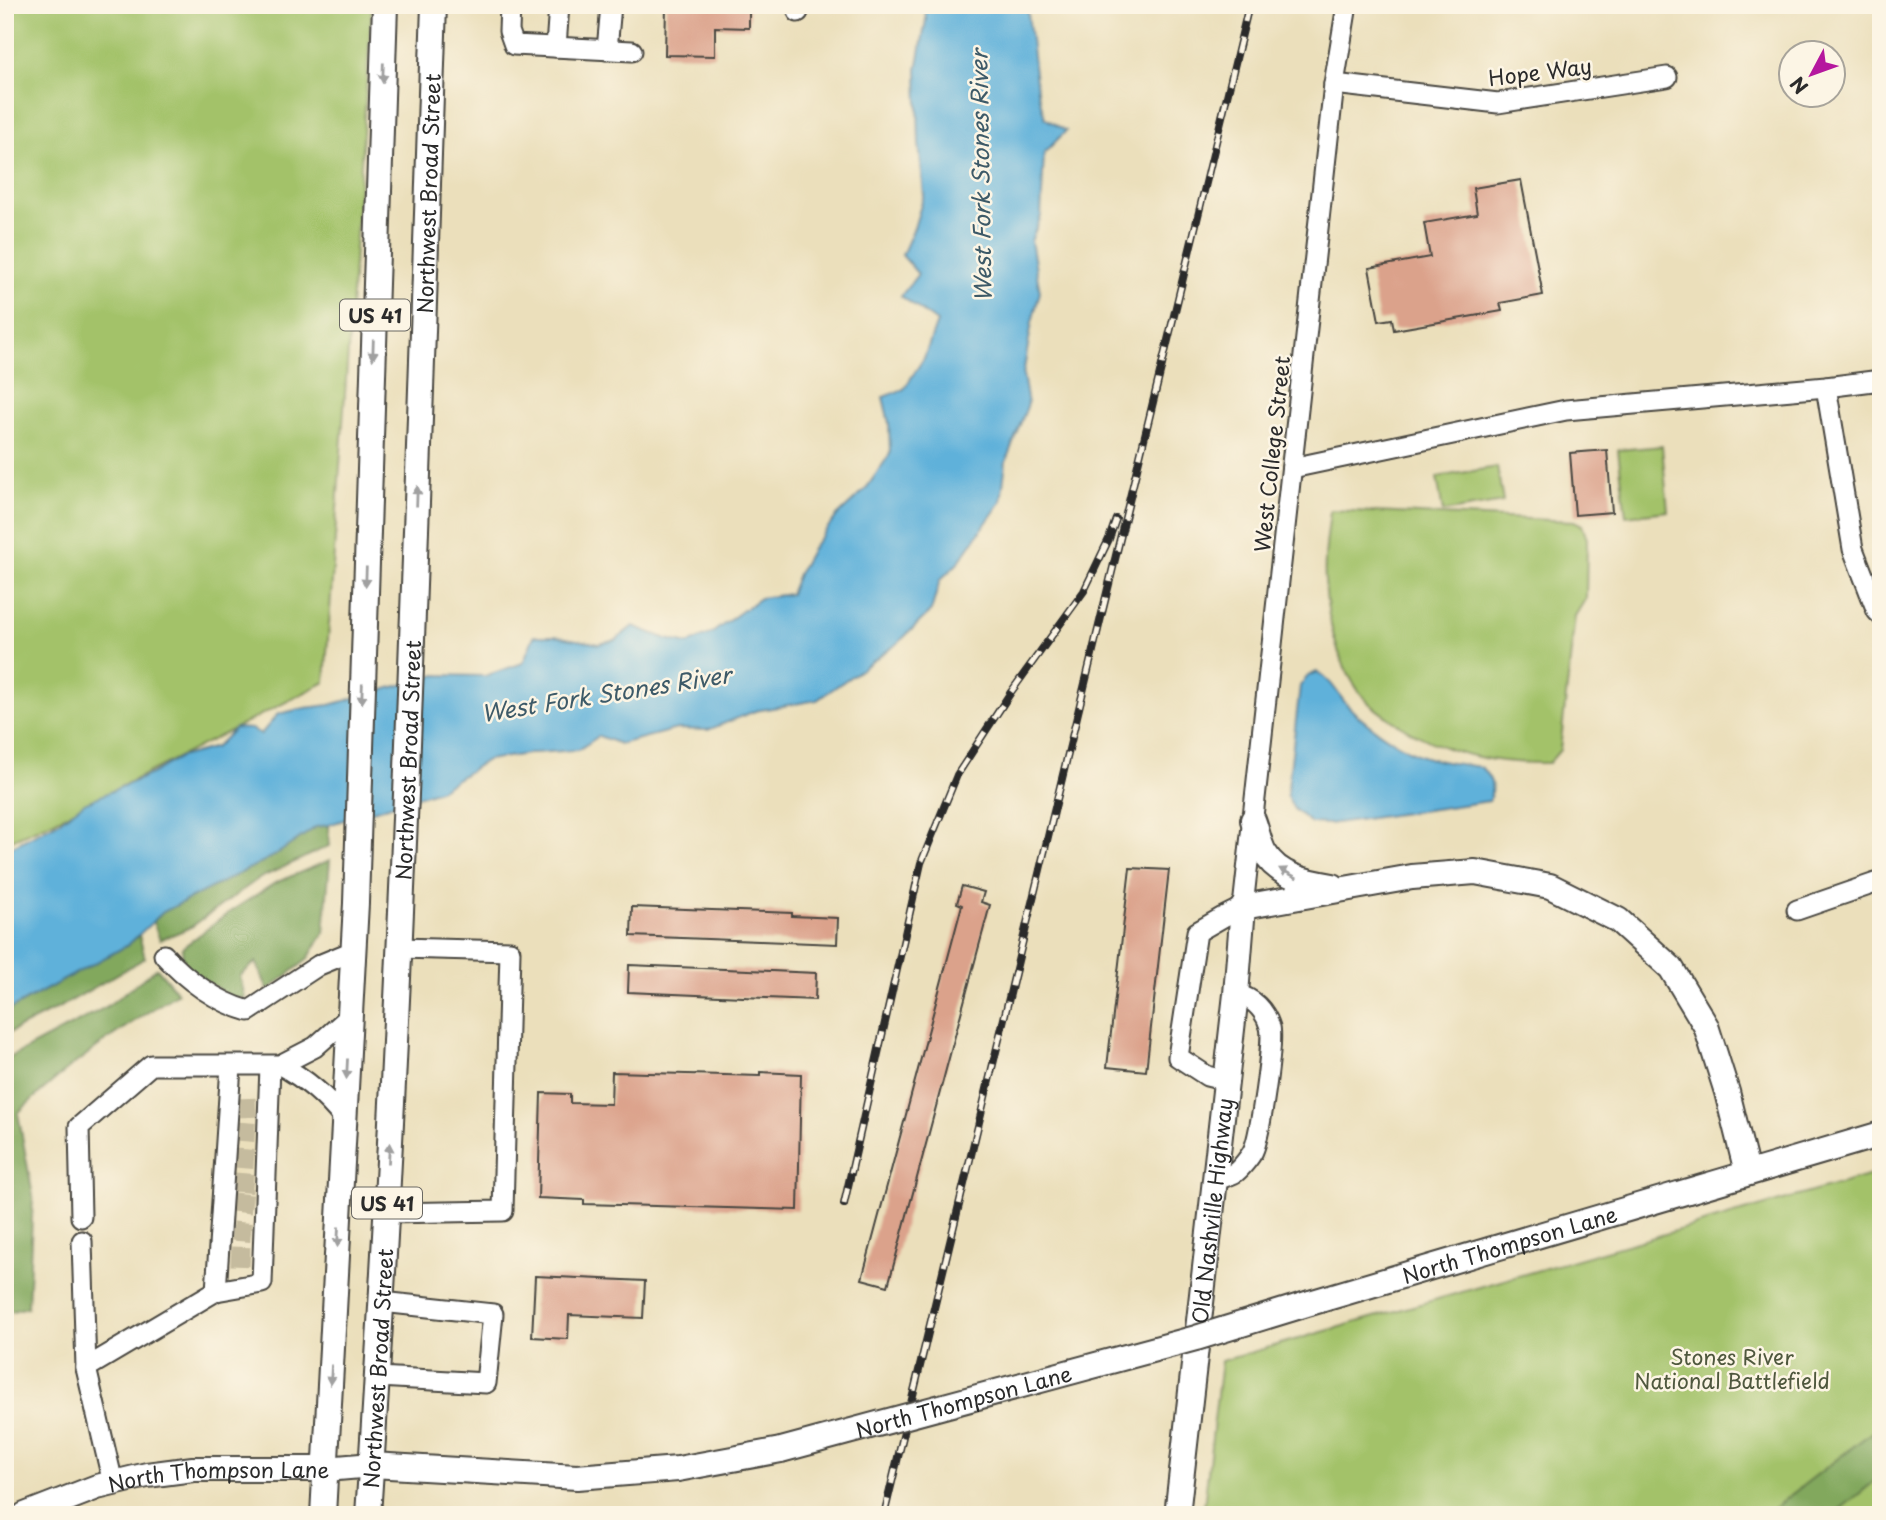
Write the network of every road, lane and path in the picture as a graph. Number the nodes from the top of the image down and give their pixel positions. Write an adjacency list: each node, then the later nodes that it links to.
1 (385, 5): 22 (main road, US 41, one-way to 22)
2 (434, 5): 21 (main road, Northwest Broad Street / US 41, one-way to 2)
3 (510, 5): 7 (street)
4 (559, 5): 7 (street)
5 (611, 5): 8 (street)
6 (1347, 5): 11 (street, West College Street)
7 (556, 47): 8 (street)
8 (607, 50): 9 (street)
9 (632, 51)
10 (1667, 77): 11 (street, Hope Way)
11 (1334, 85): 14 (street, West College Street)
12 (1881, 380): 13 (street)
13 (1826, 387): 14 (street); 15 (street)
14 (1292, 468): 16 (street, West College Street)
15 (1881, 615)
16 (1253, 820): 18 (main road, one-way to 16); 19 (street, West College Street)
17 (1881, 881): 20 (street)
18 (1352, 889): 19 (main road); 31 (main road)
19 (1243, 907): 24 (main road, Old Nashville Highway); 28 (street)
20 (1797, 910)
21 (400, 948): 33 (main road, Northwest Broad Street / US 41, one-way to 21); 33 (street)
22 (353, 951): 23 (street); 25 (main road, US 41)
23 (164, 955)
24 (1236, 994): 28 (main road, Old Nashville Highway); 32 (street)
25 (350, 1016): 26 (street); 29 (main road, US 41, one-way to 29)
26 (274, 1065): 27 (street); 29 (street); 36 (street)
27 (231, 1066): 34 (street); 36 (street)
28 (1227, 1081): 32 (main road, Old Nashville Highway)
29 (344, 1119): 41 (main road, US 41, one-way to 41)
30 (1881, 1133): 31 (main road, North Thompson Lane)
31 (1747, 1172): 40 (main road, North Thompson Lane, bridge)
32 (1215, 1180): 46 (main road, Old Nashville Highway)
33 (386, 1213): 37 (main road, Northwest Broad Street / US 41)
34 (81, 1217)
35 (82, 1241): 38 (street)
36 (216, 1291): 38 (street)
37 (382, 1302): 39 (main road, Northwest Broad Street / US 41); 39 (street)
38 (86, 1368): 42 (street)
39 (378, 1377): 40 (main road, Northwest Broad Street / US 41)
40 (372, 1465): 41 (main road, North Thompson Lane); 45 (main road, Northwest Broad Street / US 41)
41 (326, 1469): 42 (main road, North Thompson Lane); 44 (main road, US 41)
42 (113, 1483): 43 (main road, North Thompson Lane)
43 (25, 1515)
44 (323, 1515)
45 (368, 1515)
46 (1177, 1515)

